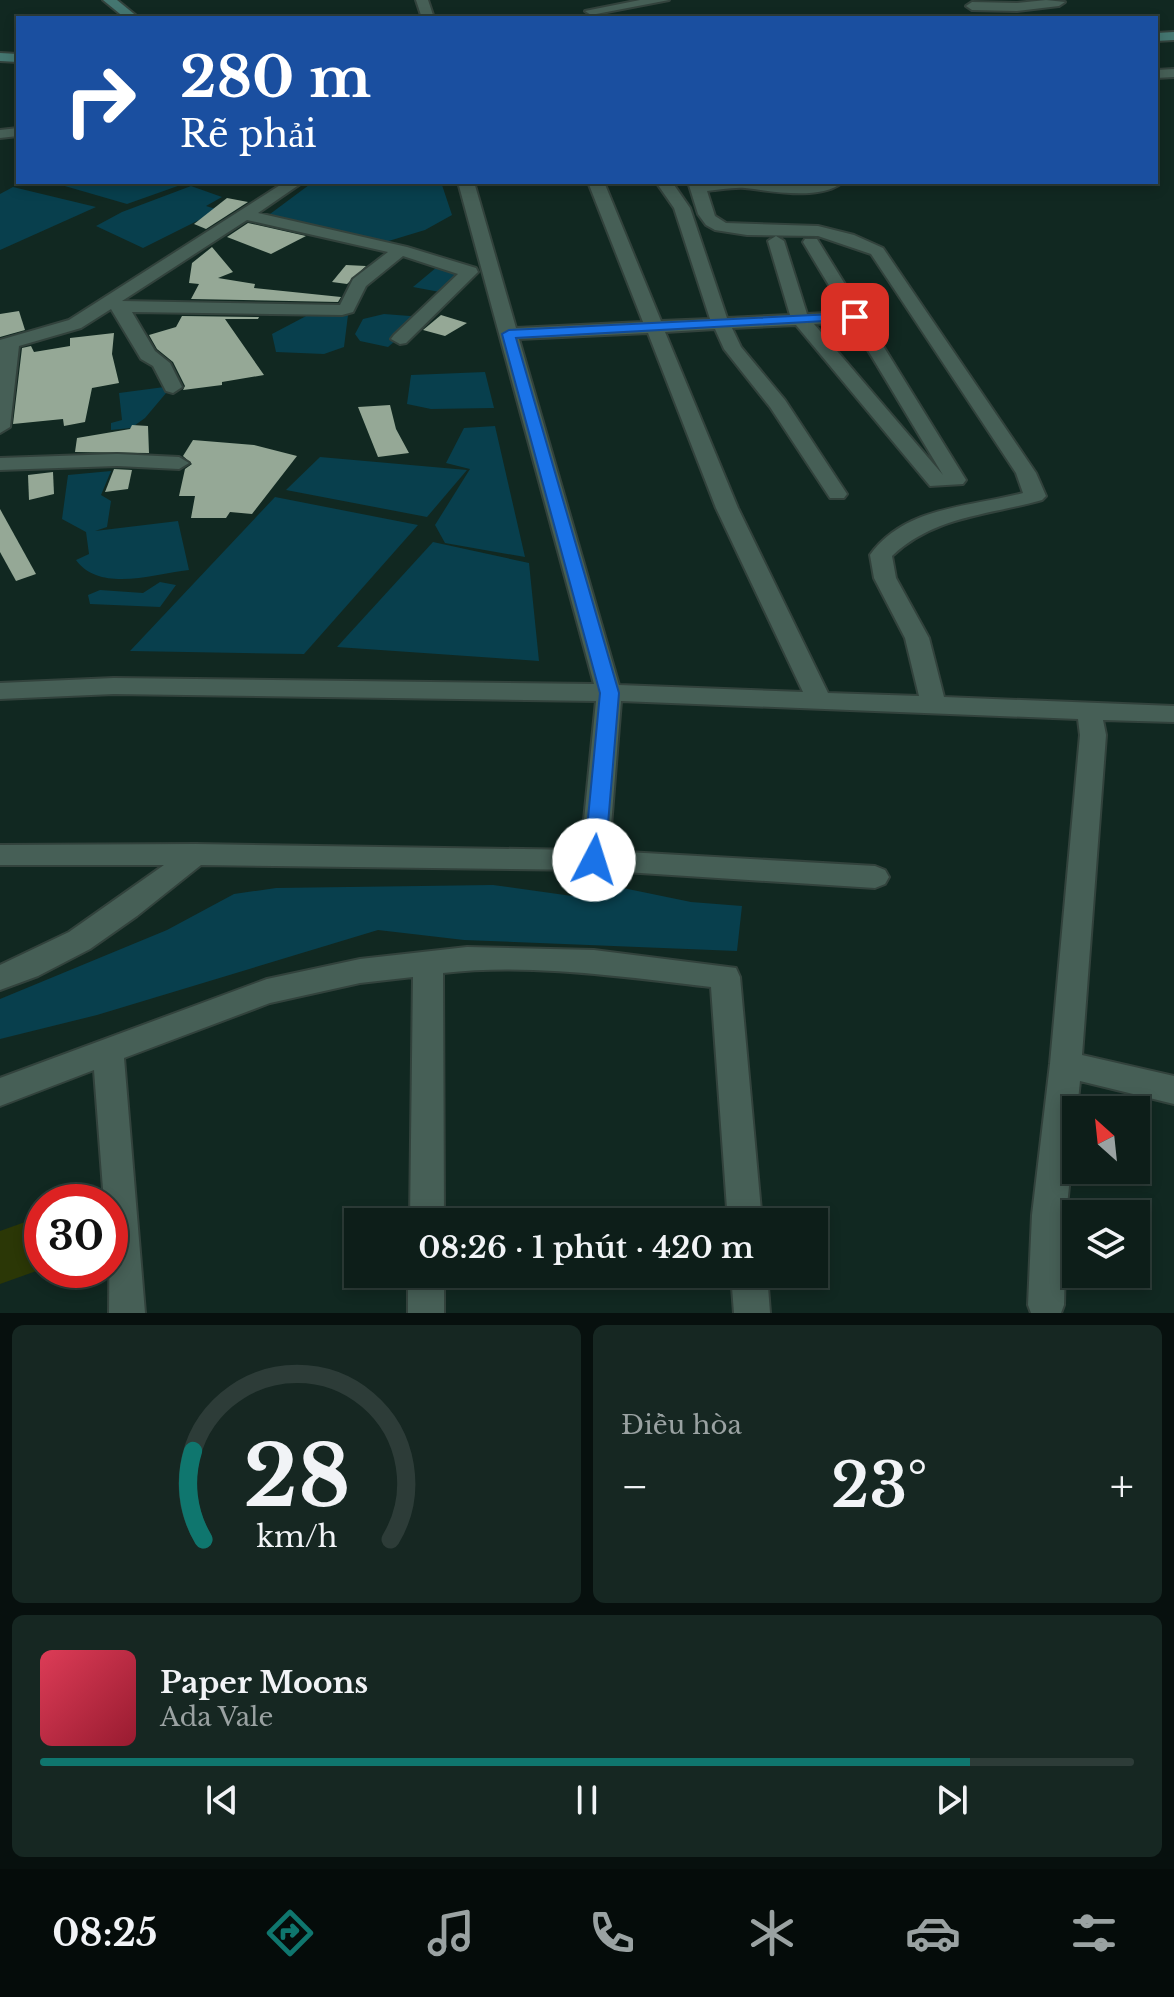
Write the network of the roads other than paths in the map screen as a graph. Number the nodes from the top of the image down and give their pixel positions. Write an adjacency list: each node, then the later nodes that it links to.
1 (109, 0): 6 (street)
2 (663, 0): 7 (street)
3 (1059, 2): 5 (street)
4 (972, 6): 5 (street)
5 (1020, 13)
6 (130, 16)
7 (600, 16)
8 (292, 184): 15 (street)
9 (467, 184): 24 (street)
10 (597, 184): 23 (street)
11 (665, 184): 22 (street)
12 (697, 184): 35 (street)
13 (756, 184): 14 (street)
14 (824, 184)
15 (247, 215): 18 (street); 19 (street)
16 (776, 241): 21 (street)
17 (811, 242): 20 (street)
18 (401, 250): 19 (street); 25 (street)
19 (115, 304): 26 (street); 27 (street)
20 (855, 317): 21 (street); 21 (street)
21 (800, 319): 22 (street)
22 (720, 322): 23 (street); 31 (street)
23 (652, 325): 24 (street); 34 (street)
24 (509, 334): 33 (street)
25 (400, 339)
26 (5, 345): 28 (street)
27 (173, 387)
28 (0, 427)
29 (179, 463): 30 (street)
30 (0, 464)
31 (837, 494)
32 (0, 691): 33 (street)
33 (609, 693): 34 (street); 40 (street)
34 (820, 701): 35 (street)
35 (934, 705): 36 (street)
36 (1089, 709): 37 (street); 45 (street)
37 (1174, 714)
38 (196, 854): 39 (street); 40 (street); 43 (street)
39 (0, 855)
40 (594, 860): 41 (street)
41 (875, 877)
42 (428, 964): 44 (street); 48 (street); 49 (street)
43 (0, 978)
44 (108, 1050): 47 (street); 53 (street)
45 (1066, 1064): 46 (street); 52 (street)
46 (1174, 1090)
47 (0, 1092)
48 (427, 1208)
49 (744, 1208)
50 (426, 1288): 54 (street)
51 (750, 1288): 55 (street)
52 (1046, 1305)
53 (127, 1313)
54 (426, 1313)
55 (752, 1313)

